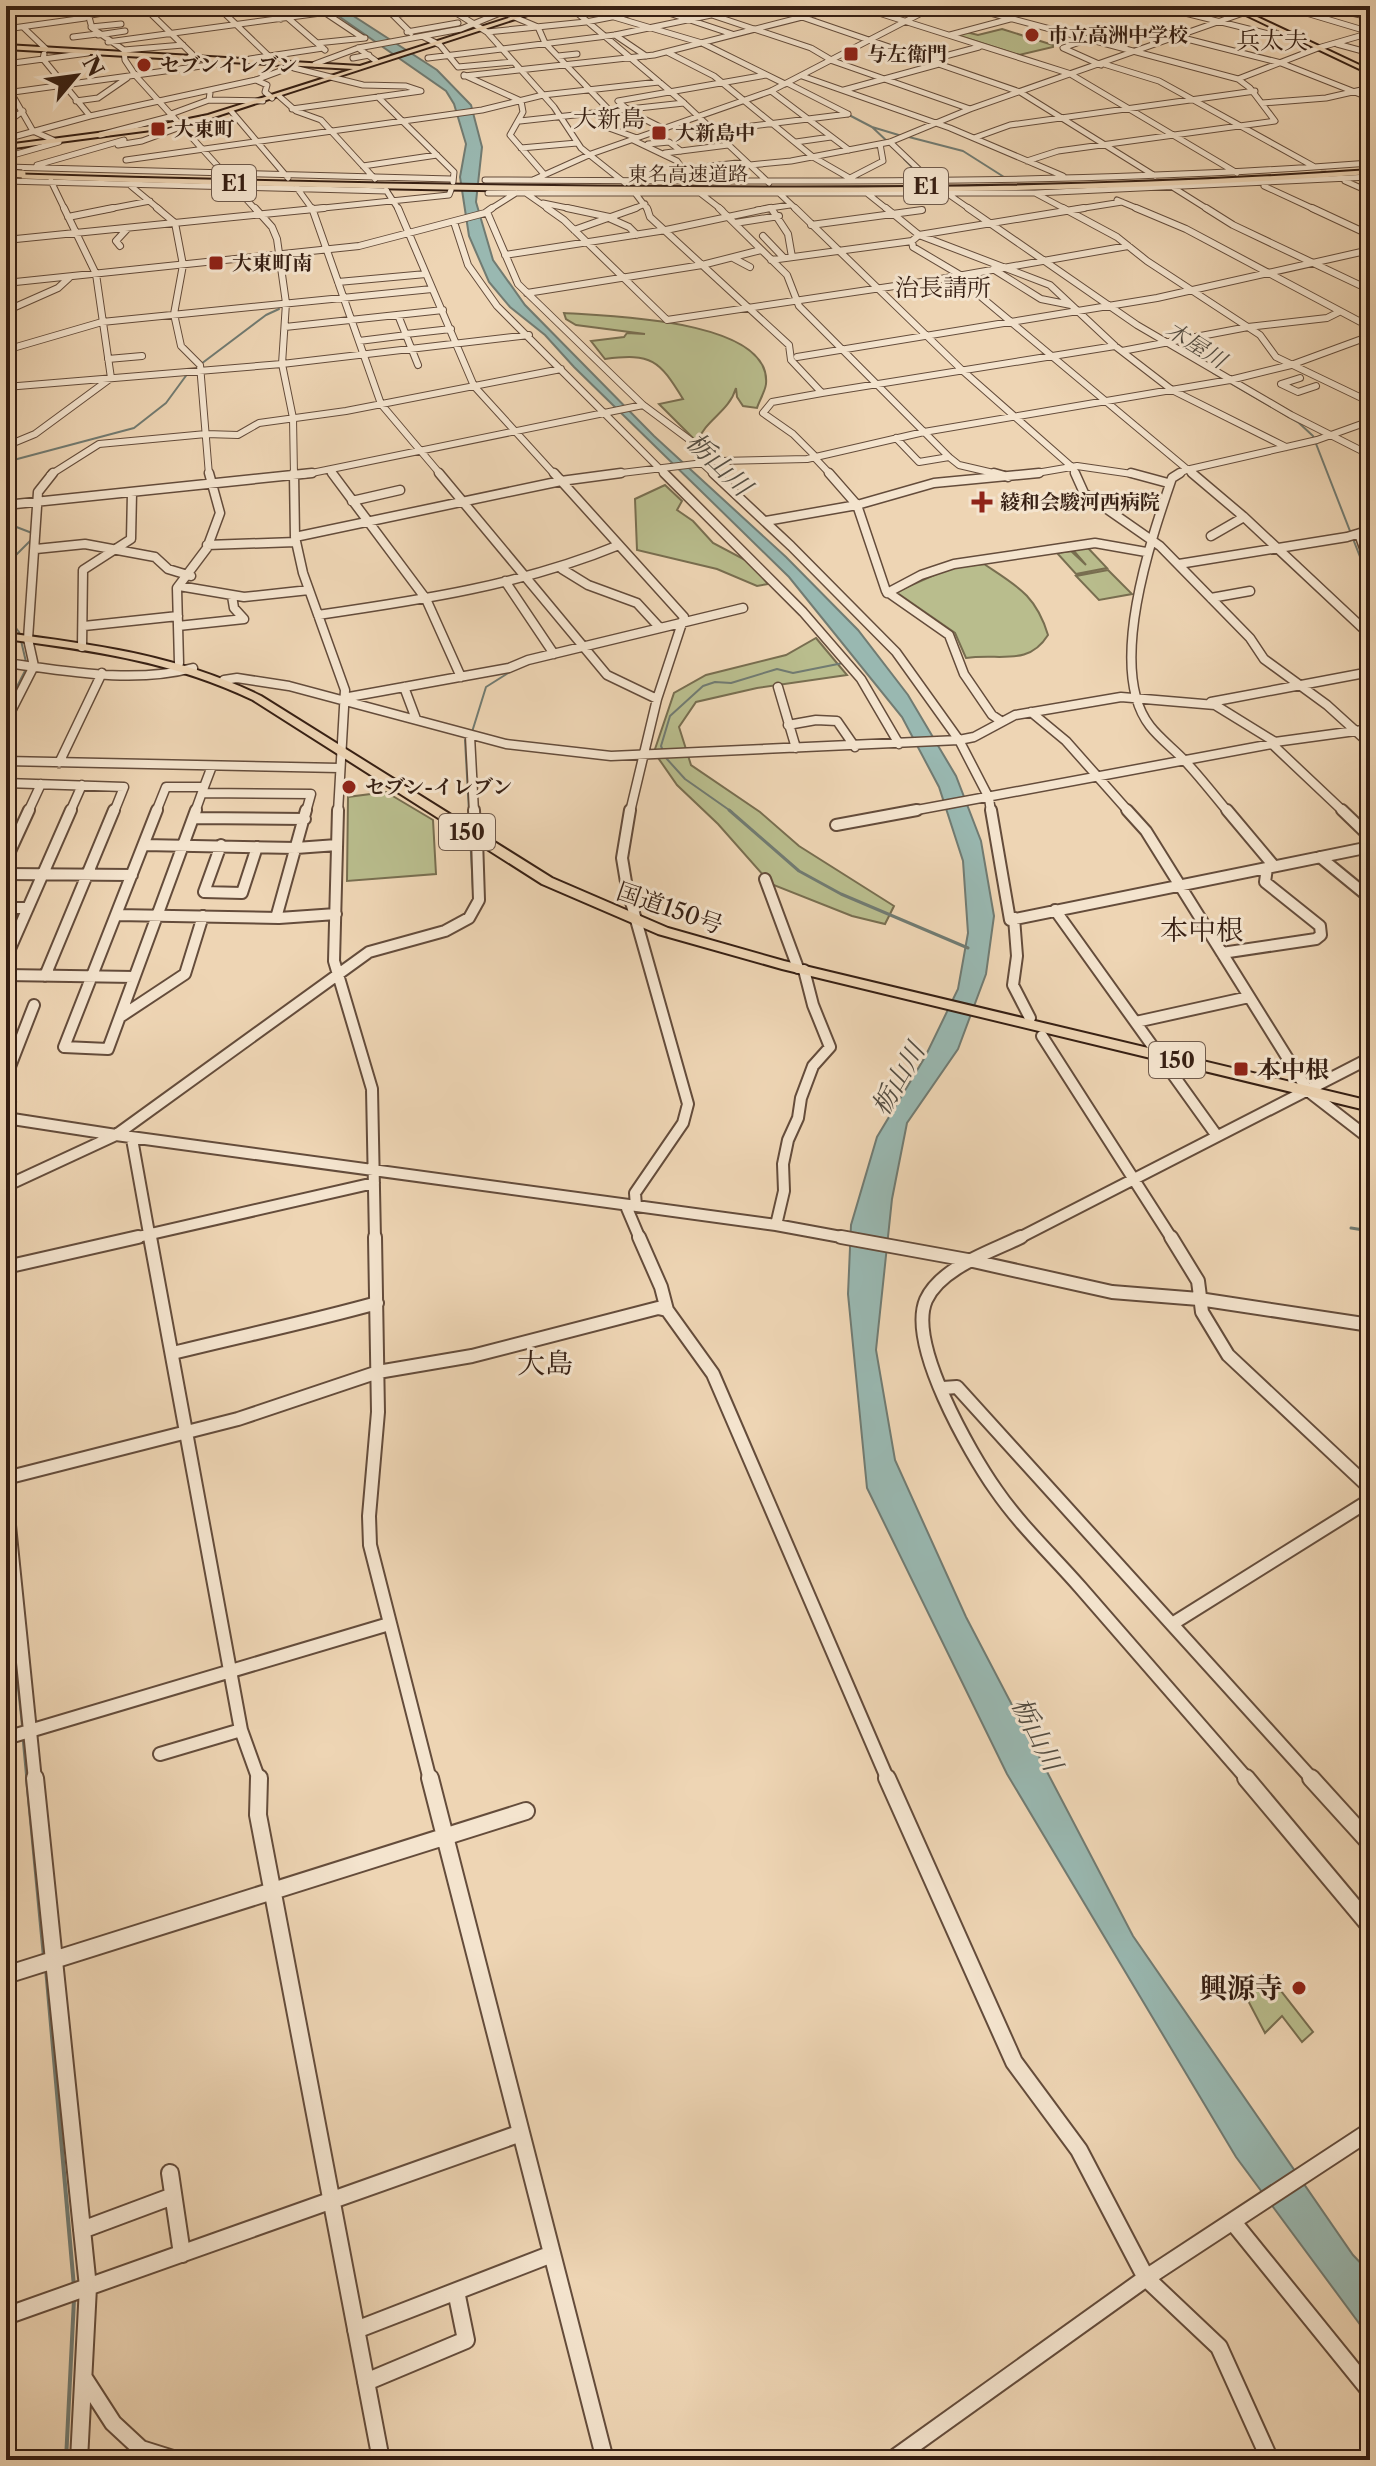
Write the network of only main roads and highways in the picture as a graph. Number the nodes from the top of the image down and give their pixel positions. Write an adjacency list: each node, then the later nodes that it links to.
1 (1230, 6): 7 (main road)
2 (546, 7): 6 (main road)
3 (6, 48): 4 (main road)
4 (45, 50): 5 (main road); 5 (main road)
5 (125, 53): 6 (main road); 6 (main road)
6 (362, 68): 8 (main road)
7 (1370, 72)
8 (6, 147)
9 (1370, 170): 10 (highway, 東名高速道路 / E1)
10 (12, 174)
11 (6, 636): 12 (highway, 国道150号 / 150)
12 (1370, 1106)

